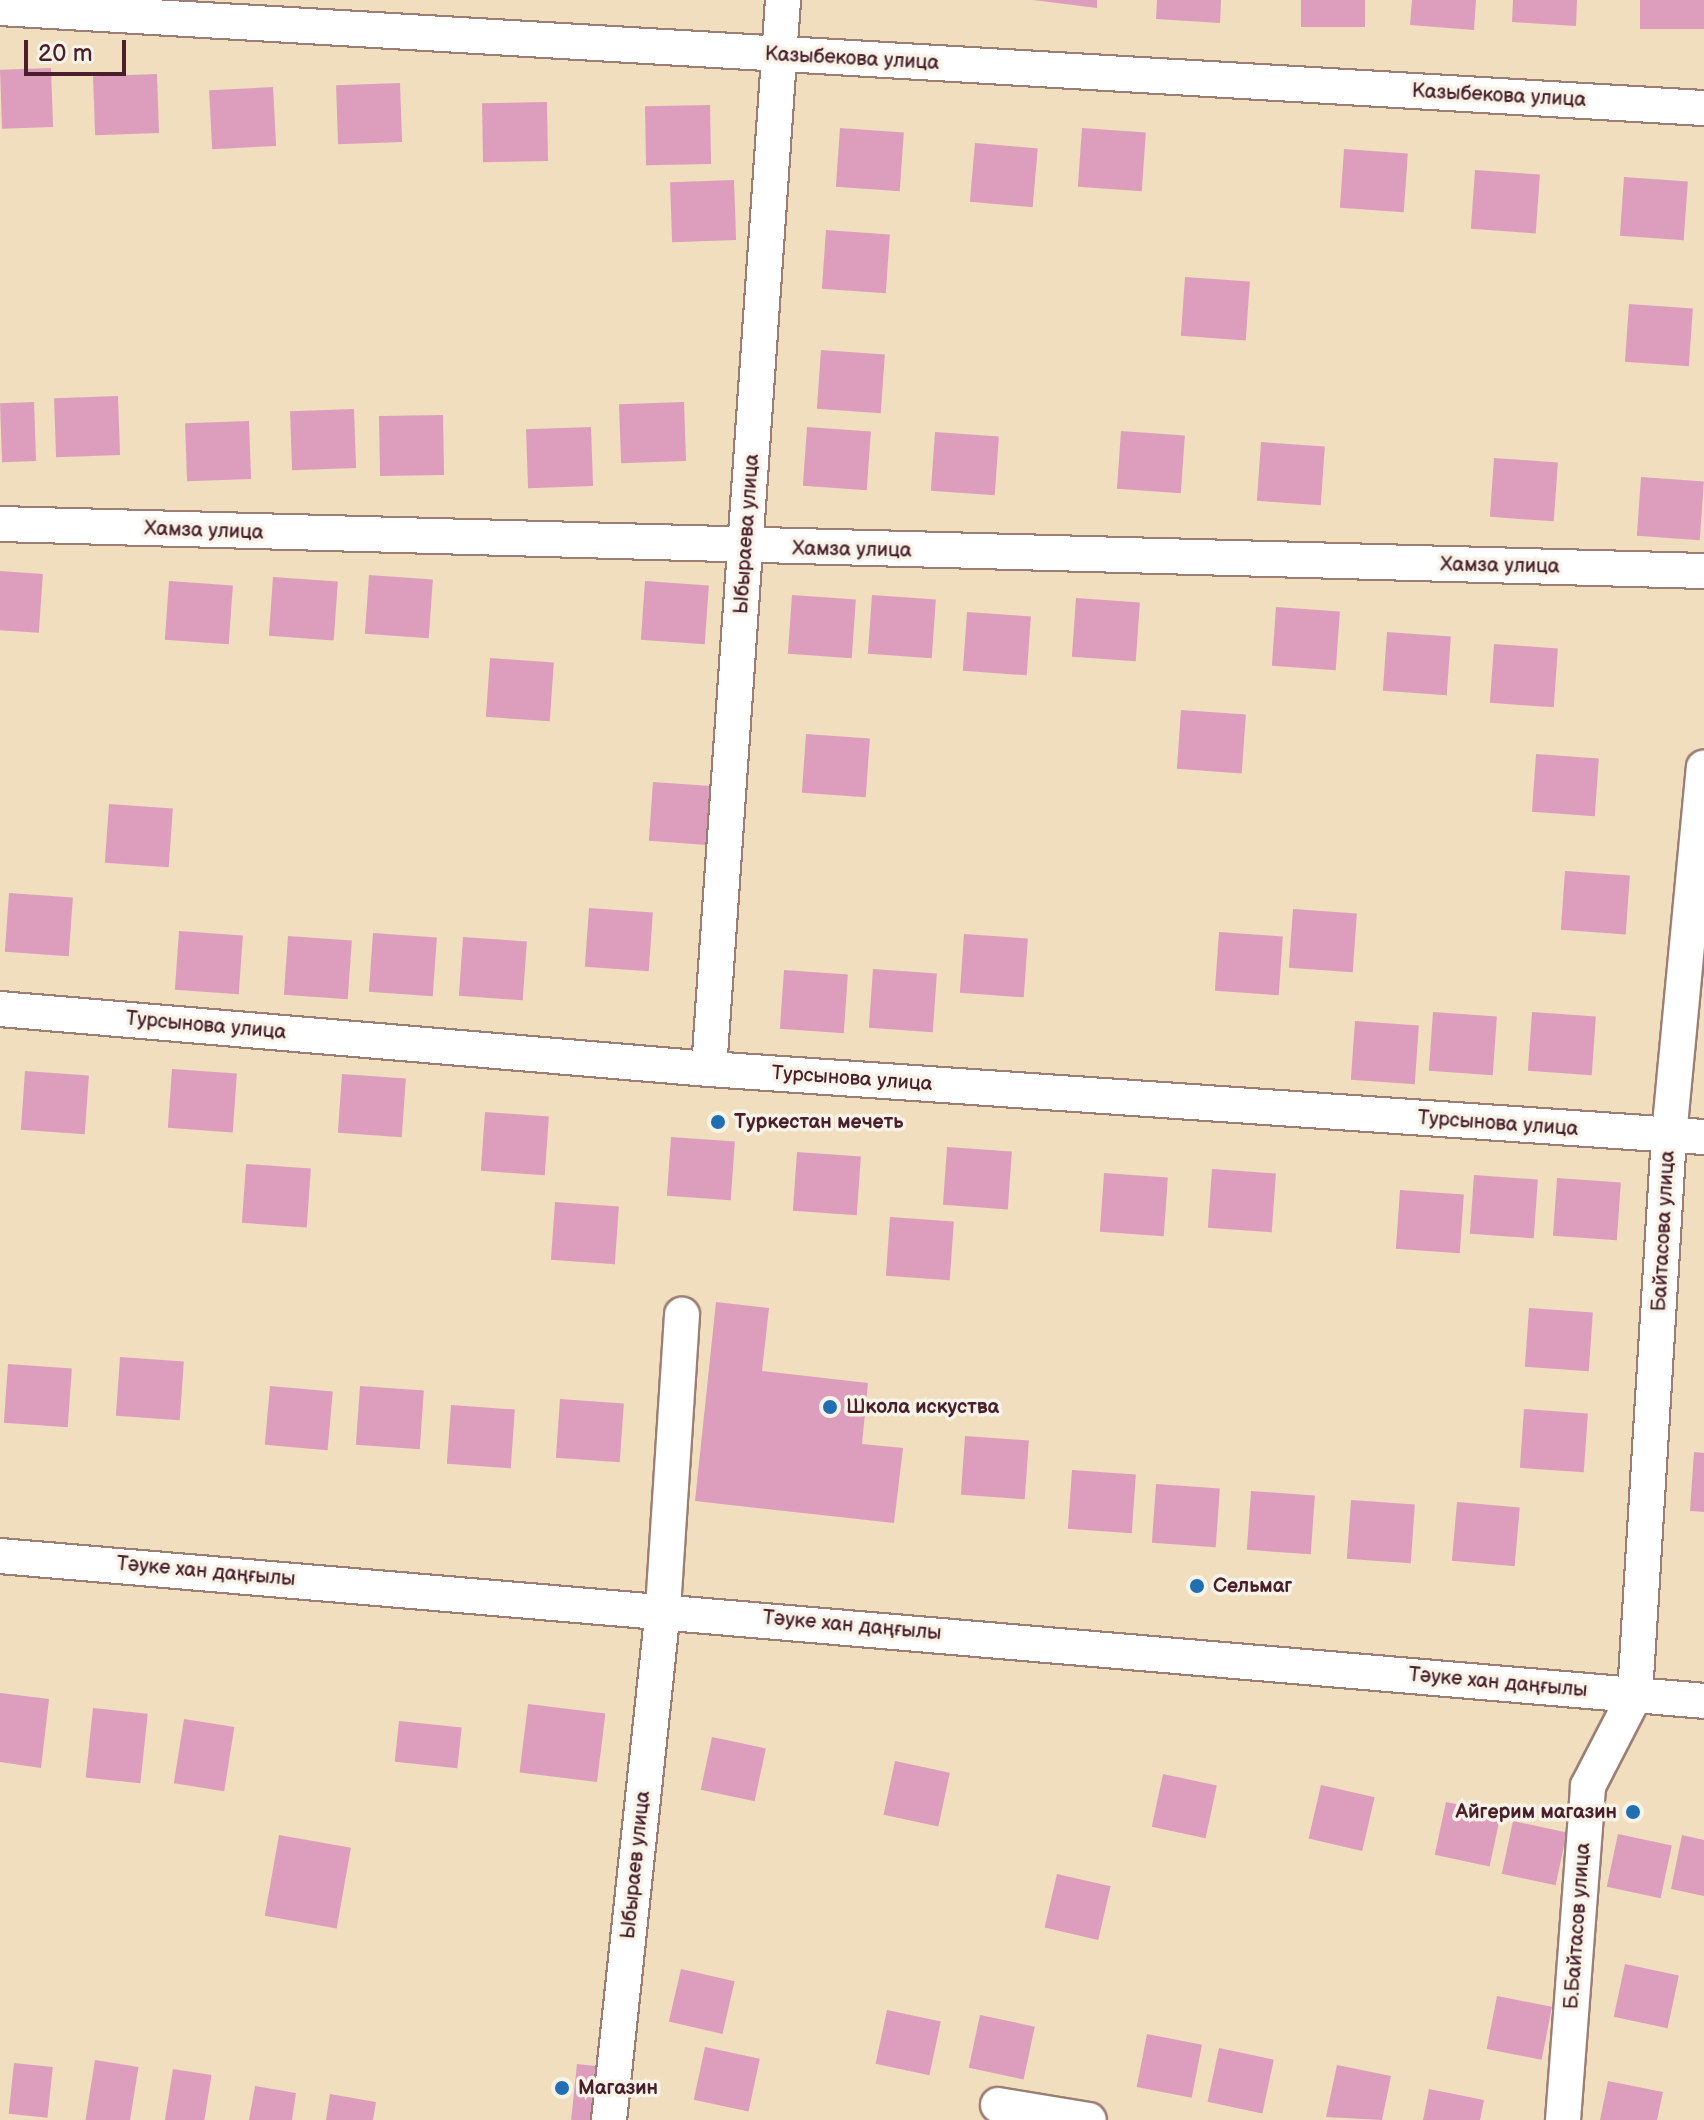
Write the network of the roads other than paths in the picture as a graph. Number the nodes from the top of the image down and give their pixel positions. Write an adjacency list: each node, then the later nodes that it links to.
1 (783, 0): 3 (street, Ыбыраева улица)
2 (0, 8): 3 (street, Казыбекова улица)
3 (779, 55): 4 (street, Казыбекова улица); 6 (street, Ыбыраева улица)
4 (1704, 108)
5 (0, 524): 6 (street, Хамза улица)
6 (746, 548): 7 (street, Хамза улица); 10 (street, Ыбыраева улица)
7 (1704, 571)
8 (1704, 768): 11 (street, Байтасова улица)
9 (0, 1009): 10 (street, Турсынова улица)
10 (709, 1069): 11 (street, Турсынова улица)
11 (1669, 1136): 12 (street, Турсынова улица); 16 (street, Байтасова улица)
12 (1704, 1137)
13 (682, 1315): 15 (street, Ыбыраев улица)
14 (0, 1556): 15 (street, Тәуке хан даңғылы)
15 (663, 1609): 16 (street, Тәуке хан даңғылы); 19 (street, Ыбыраев улица)
16 (1635, 1695): 17 (street, Тәуке хан даңғылы); 21 (street, Б.Байтасов улица)
17 (1704, 1701)
18 (998, 2105): 20 (street)
19 (609, 2120)
20 (1089, 2120)
21 (1563, 2120)

